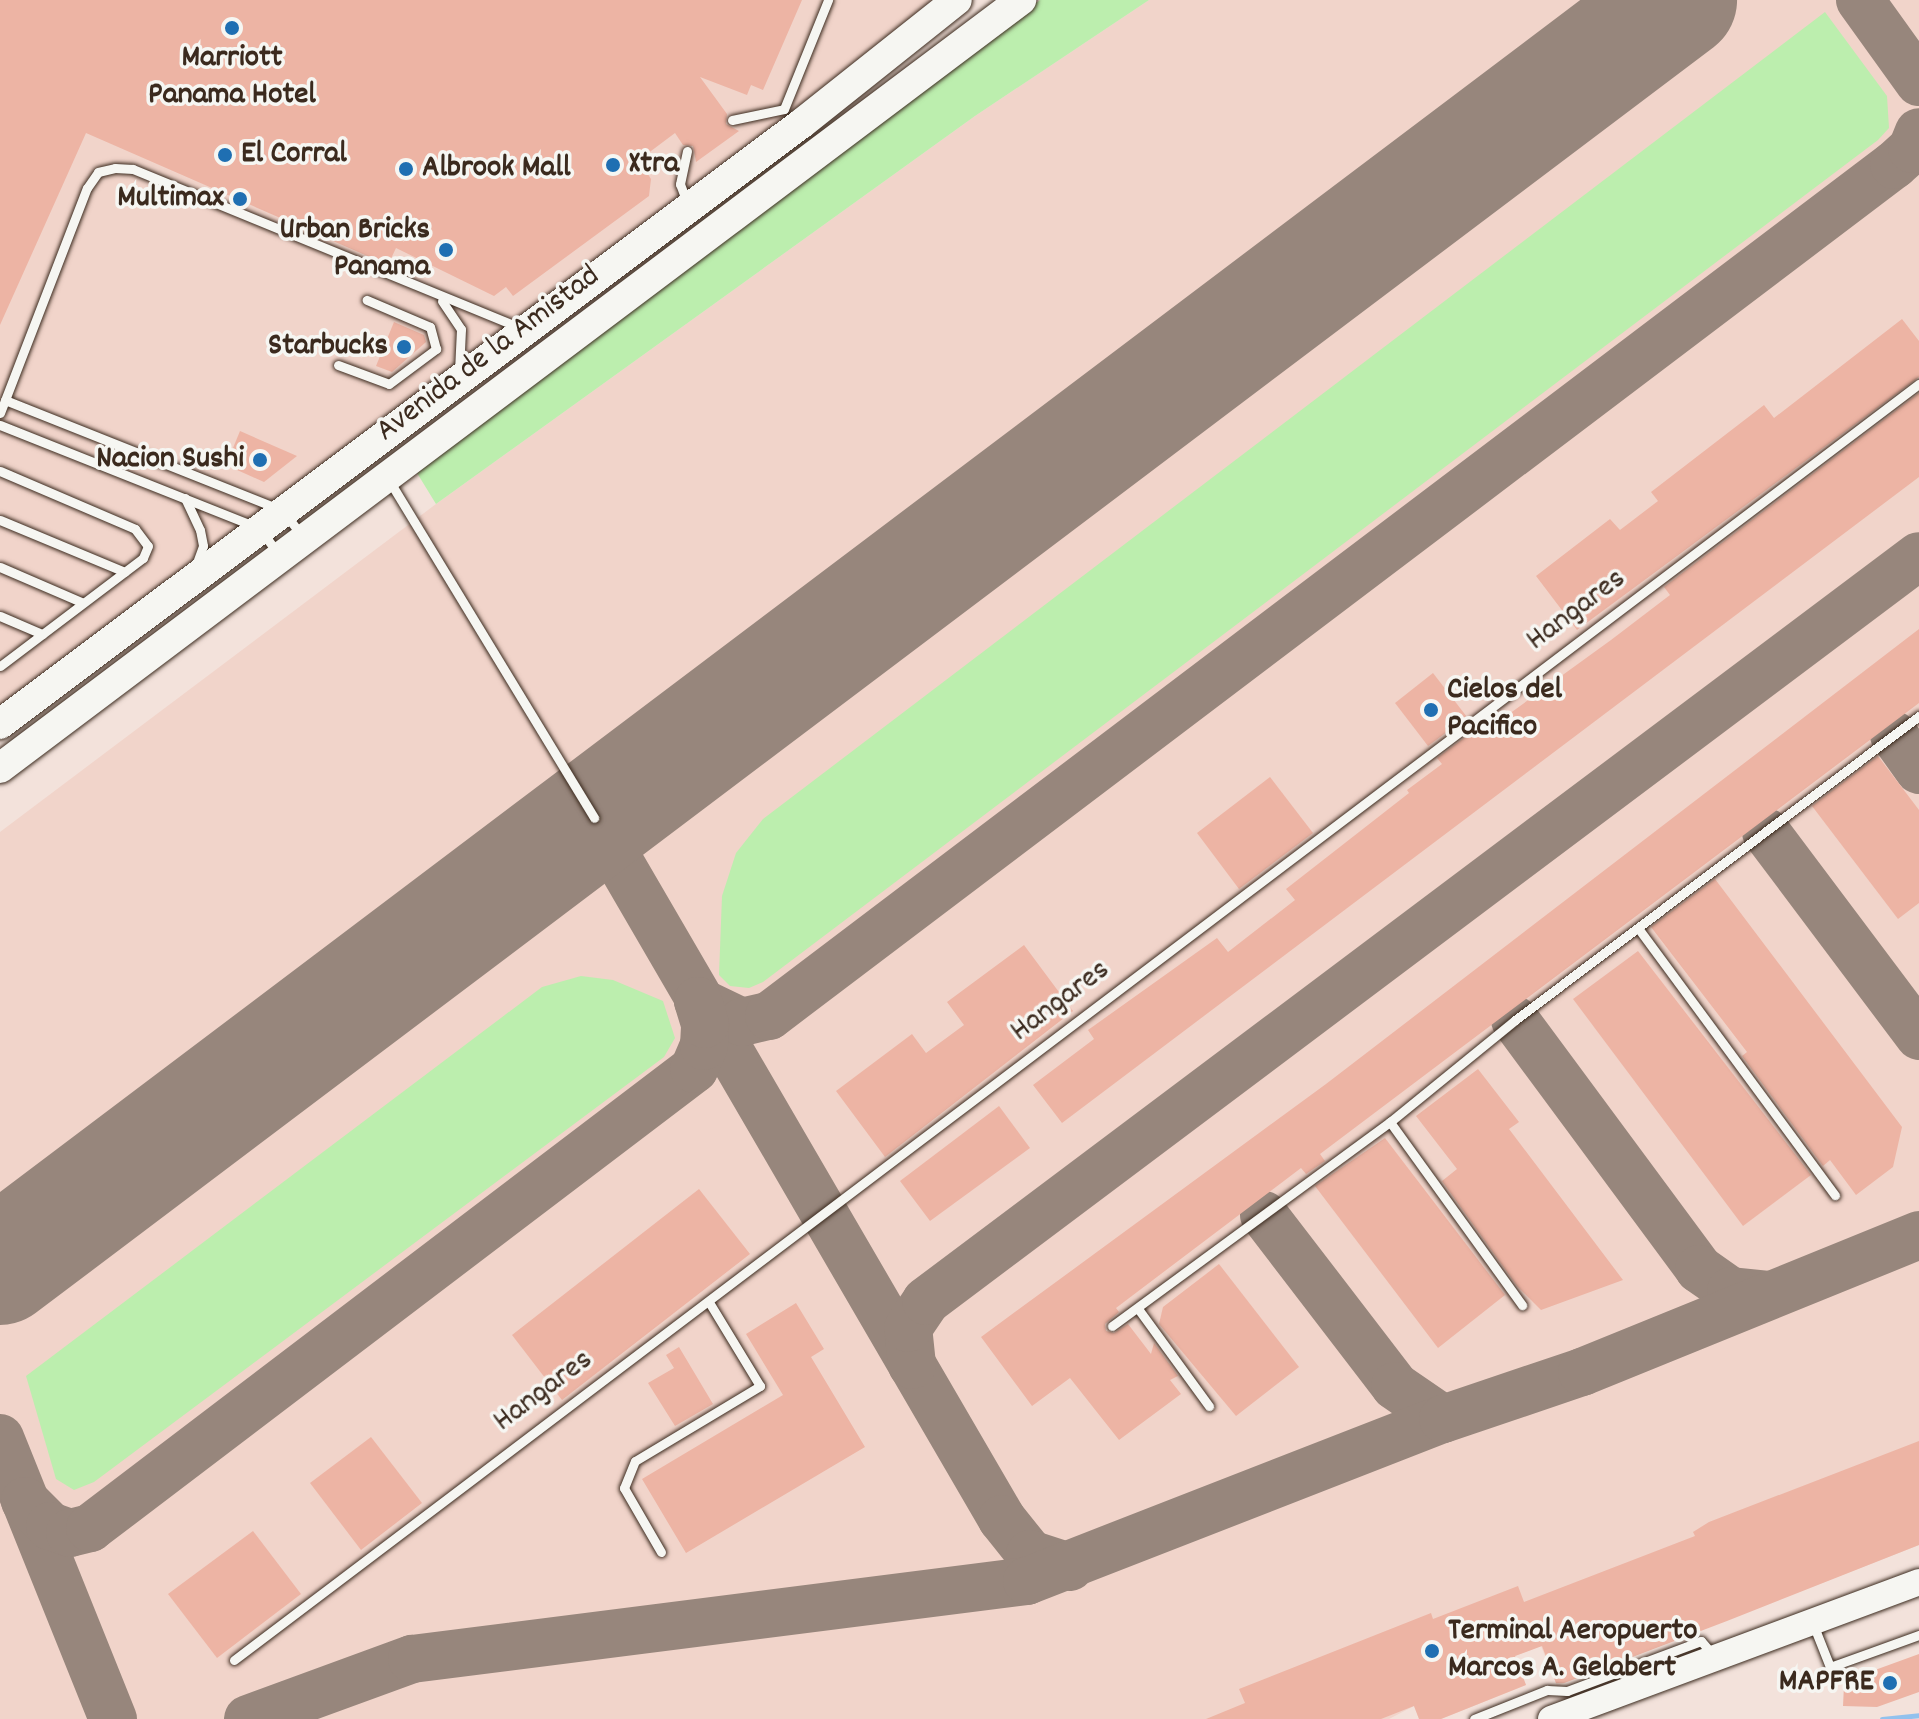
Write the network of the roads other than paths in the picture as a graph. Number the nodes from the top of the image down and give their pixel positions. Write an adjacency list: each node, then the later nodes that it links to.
1 (828, 0): 4 (lane)
2 (957, 0): 4 (main road, Avenida de la Amistad)
3 (1021, 0): 18 (main road, Avenida de la Amistad)
4 (792, 116): 5 (lane); 7 (main road, Avenida de la Amistad)
5 (732, 120)
6 (687, 151): 7 (lane)
7 (689, 208): 10 (main road, Avenida de la Amistad)
8 (440, 298): 10 (lane); 12 (lane); 14 (lane)
9 (367, 300): 11 (lane)
10 (526, 329): 12 (main road, Avenida de la Amistad)
11 (338, 365)
12 (453, 383): 20 (main road, Avenida de la Amistad)
13 (1919, 384): 37 (lane, Hangares)
14 (5, 400): 15 (lane); 20 (lane)
15 (0, 413)
16 (0, 425): 19 (lane)
17 (0, 471): 24 (lane)
18 (387, 477): 22 (main road, Avenida de la Amistad); 33 (lane)
19 (185, 498): 20 (lane); 25 (lane)
20 (270, 519): 22 (lane); 22 (lane); 25 (main road, Avenida de la Amistad)
21 (0, 520): 24 (lane)
22 (293, 548): 32 (main road, Avenida de la Amistad)
23 (0, 567): 26 (lane)
24 (125, 572): 26 (lane)
25 (191, 579): 31 (main road, Avenida de la Amistad)
26 (83, 603): 28 (lane)
27 (0, 616): 28 (lane)
28 (42, 634): 29 (lane)
29 (0, 666)
30 (1919, 716): 34 (lane)
31 (0, 724)
32 (0, 768)
33 (594, 818)
34 (1638, 928): 35 (lane); 36 (lane)
35 (1390, 1122): 38 (lane); 39 (lane)
36 (1835, 1195)
37 (709, 1302): 42 (lane); 46 (lane, Hangares)
38 (1522, 1305)
39 (1139, 1310): 40 (lane); 41 (lane)
40 (1112, 1326)
41 (1209, 1406)
42 (661, 1552)
43 (1919, 1582): 44 (main road)
44 (1812, 1622): 45 (lane); 47 (main road)
45 (1919, 1635)
46 (234, 1660)
47 (1562, 1708): 48 (lane)
48 (1474, 1719)

